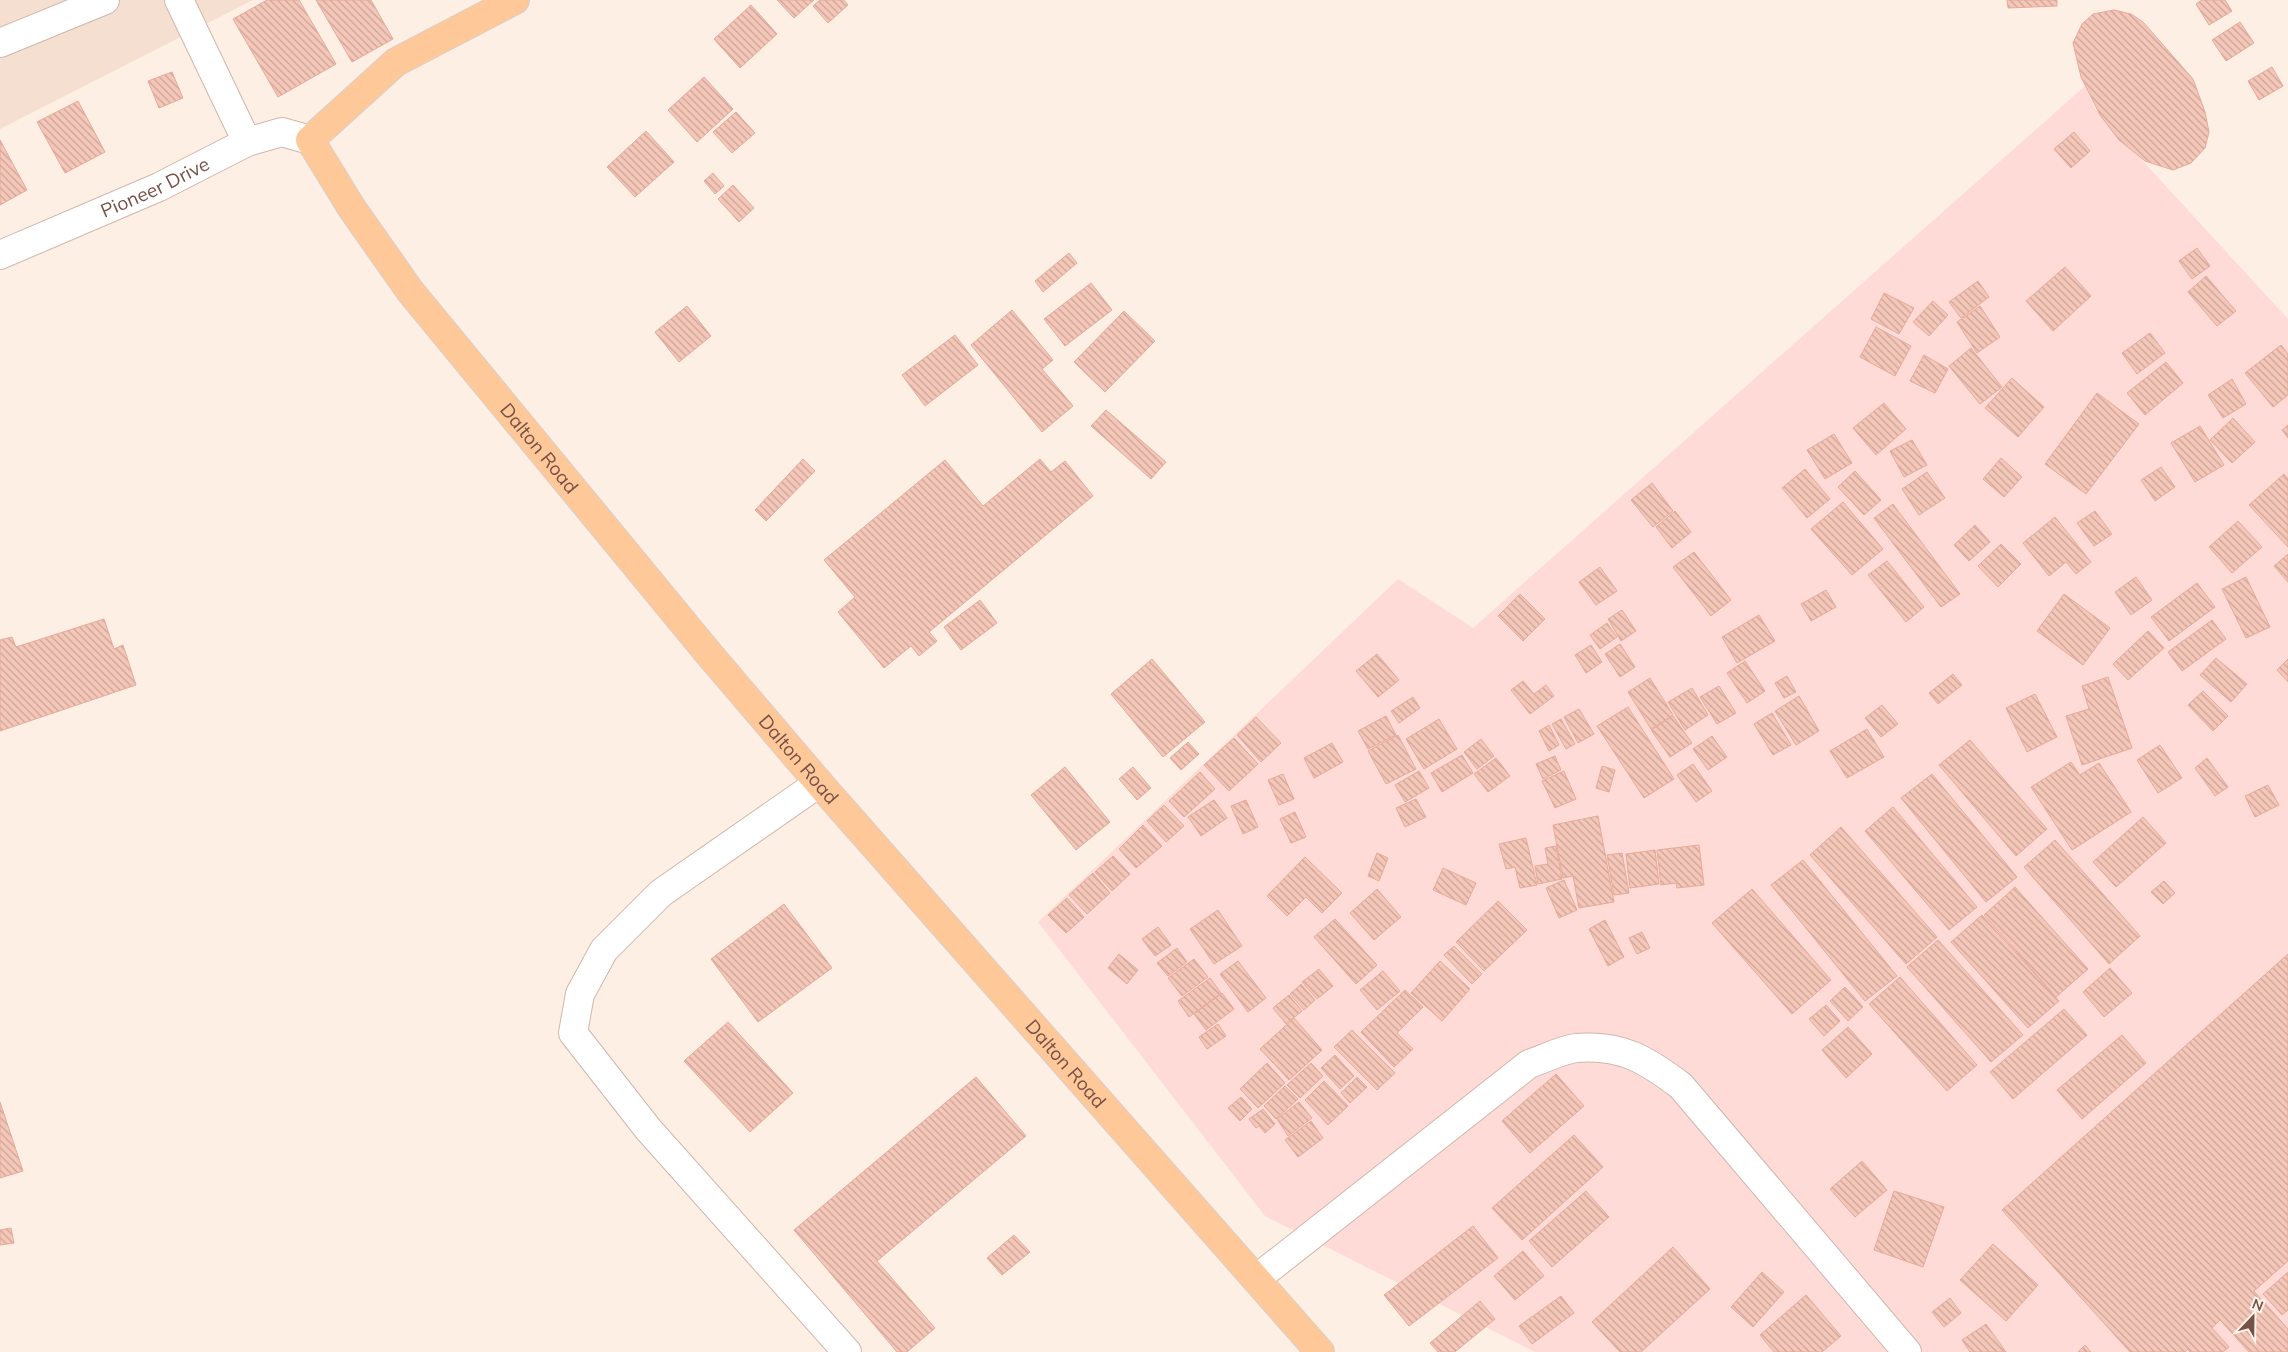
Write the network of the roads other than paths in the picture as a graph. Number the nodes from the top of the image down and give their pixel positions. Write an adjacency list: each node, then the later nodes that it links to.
1 (105, 0): 4 (street)
2 (179, 0): 6 (street)
3 (514, 0): 5 (main road)
4 (0, 42)
5 (310, 140): 6 (street, Pioneer Drive); 8 (main road, Dalton Road)
6 (247, 142): 7 (street, Pioneer Drive)
7 (0, 255)
8 (819, 783): 9 (main road, Dalton Road); 10 (street)
9 (1256, 1280): 11 (main road, Dalton Road); 12 (street)
10 (847, 1352)
11 (1320, 1352)
12 (1907, 1352)

